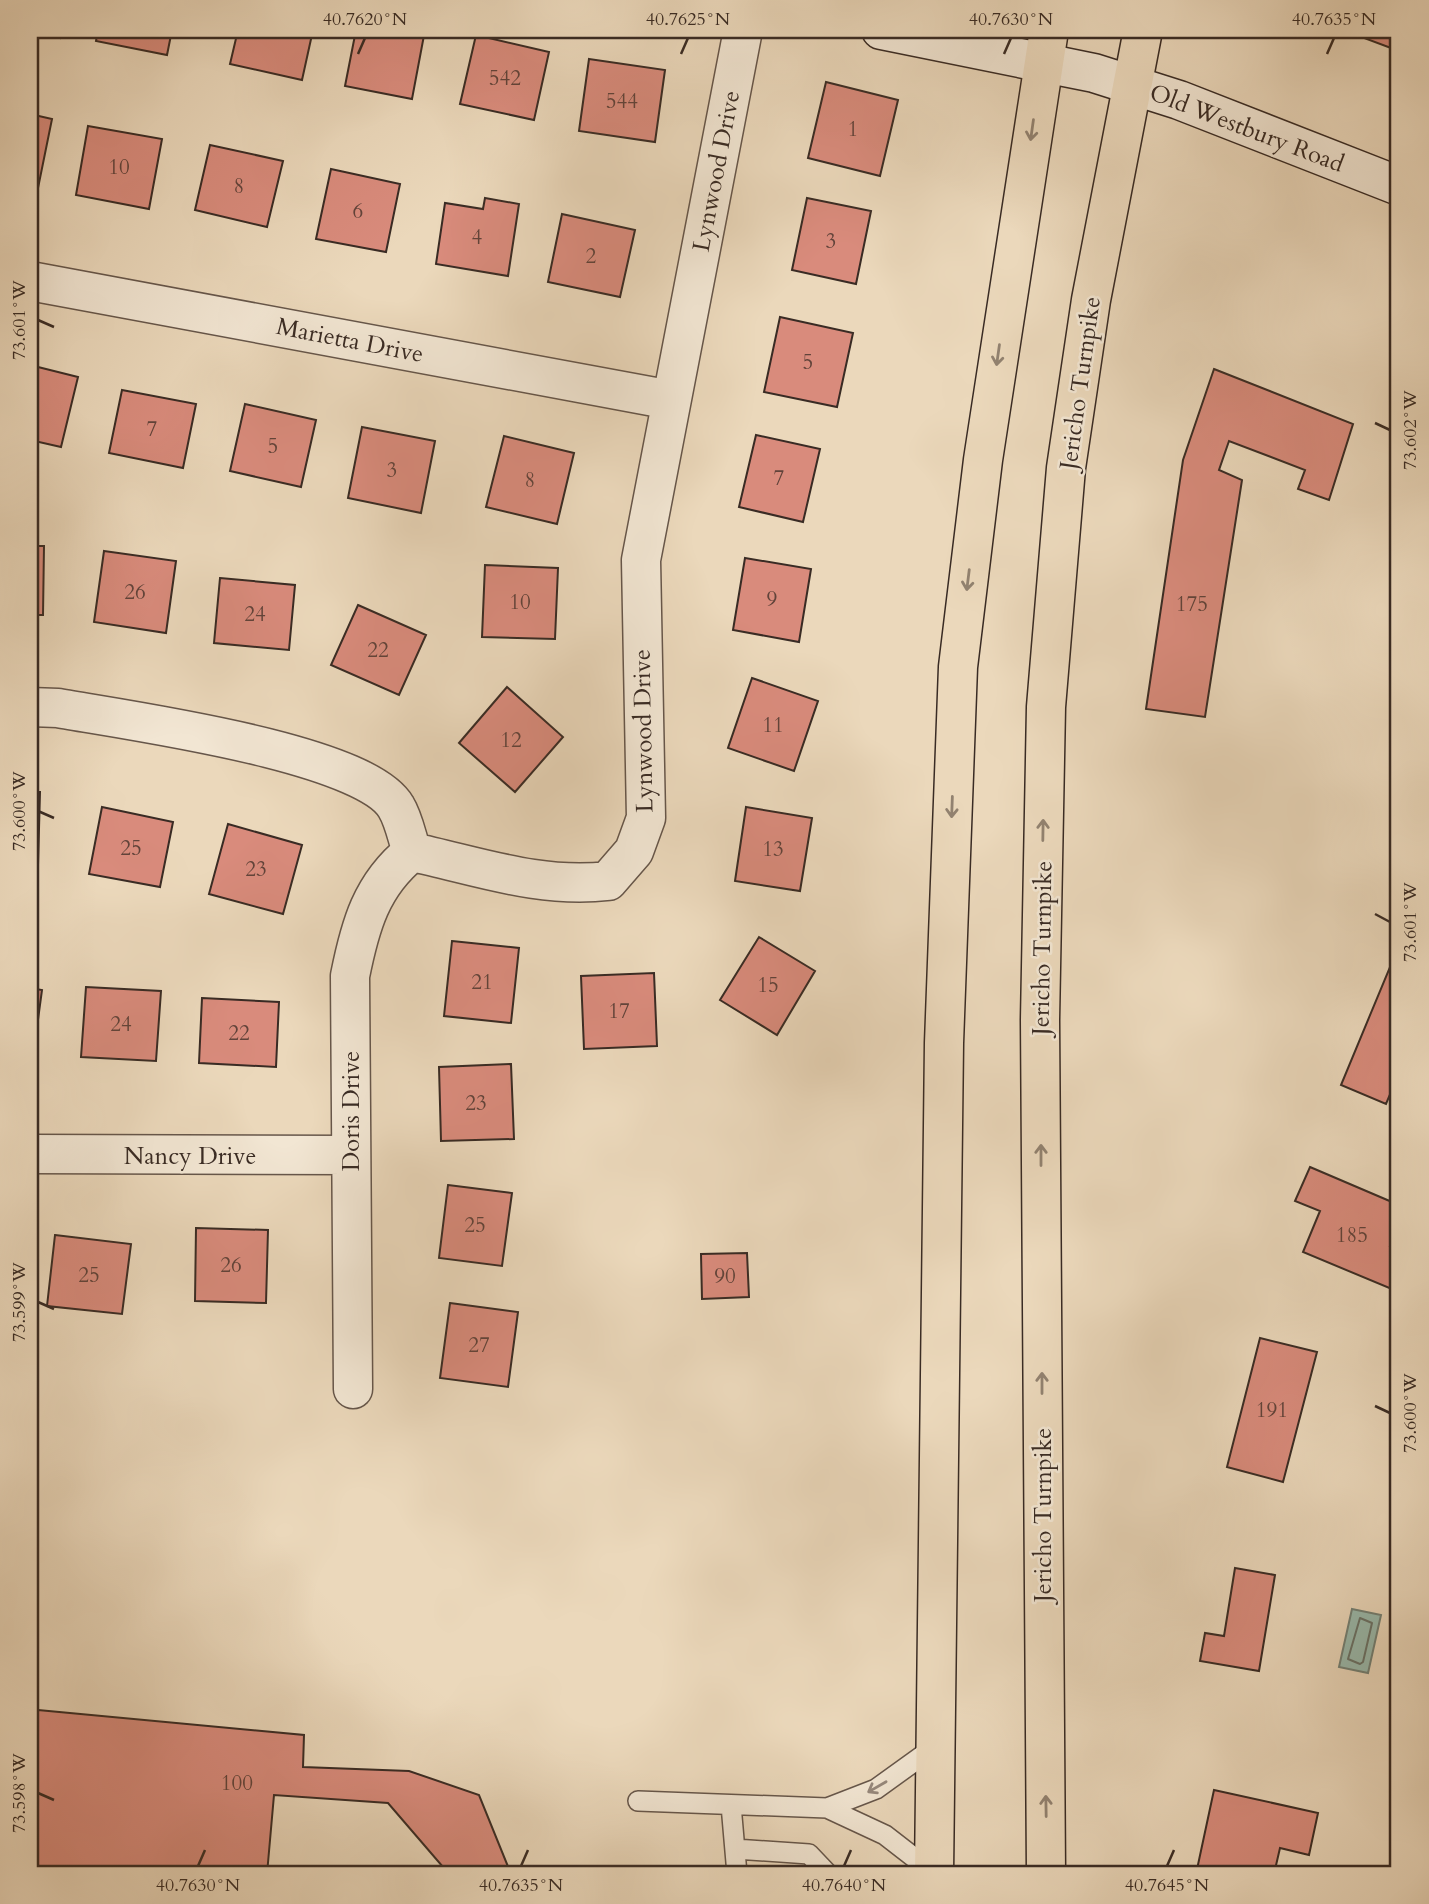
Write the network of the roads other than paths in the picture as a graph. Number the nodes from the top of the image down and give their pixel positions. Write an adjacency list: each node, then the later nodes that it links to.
1 (744, 30): 8 (street, Lynwood Drive)
2 (881, 30): 4 (street, Old Westbury Road)
3 (1143, 30): 5 (main road, Jericho Turnpike)
4 (1046, 46): 5 (street, Old Westbury Road); 14 (main road, one-way to 14)
5 (1132, 86): 6 (street, Old Westbury Road); 22 (main road, Jericho Turnpike, one-way to 5)
6 (1399, 186)
7 (30, 281): 8 (street, Marietta Drive)
8 (671, 400): 10 (street, Lynwood Drive)
9 (30, 707): 10 (street)
10 (412, 852): 12 (street, Doris Drive)
11 (30, 1154): 12 (street, Nancy Drive)
12 (351, 1156): 13 (street, Doris Drive)
13 (353, 1389)
14 (933, 1748): 17 (lane, one-way to 17); 19 (main road)
15 (638, 1801): 16 (lane)
16 (731, 1805): 17 (lane); 18 (lane)
17 (827, 1808): 19 (lane)
18 (735, 1849): 20 (lane); 21 (lane)
19 (934, 1873)
20 (737, 1874)
21 (828, 1874)
22 (1046, 1874)

